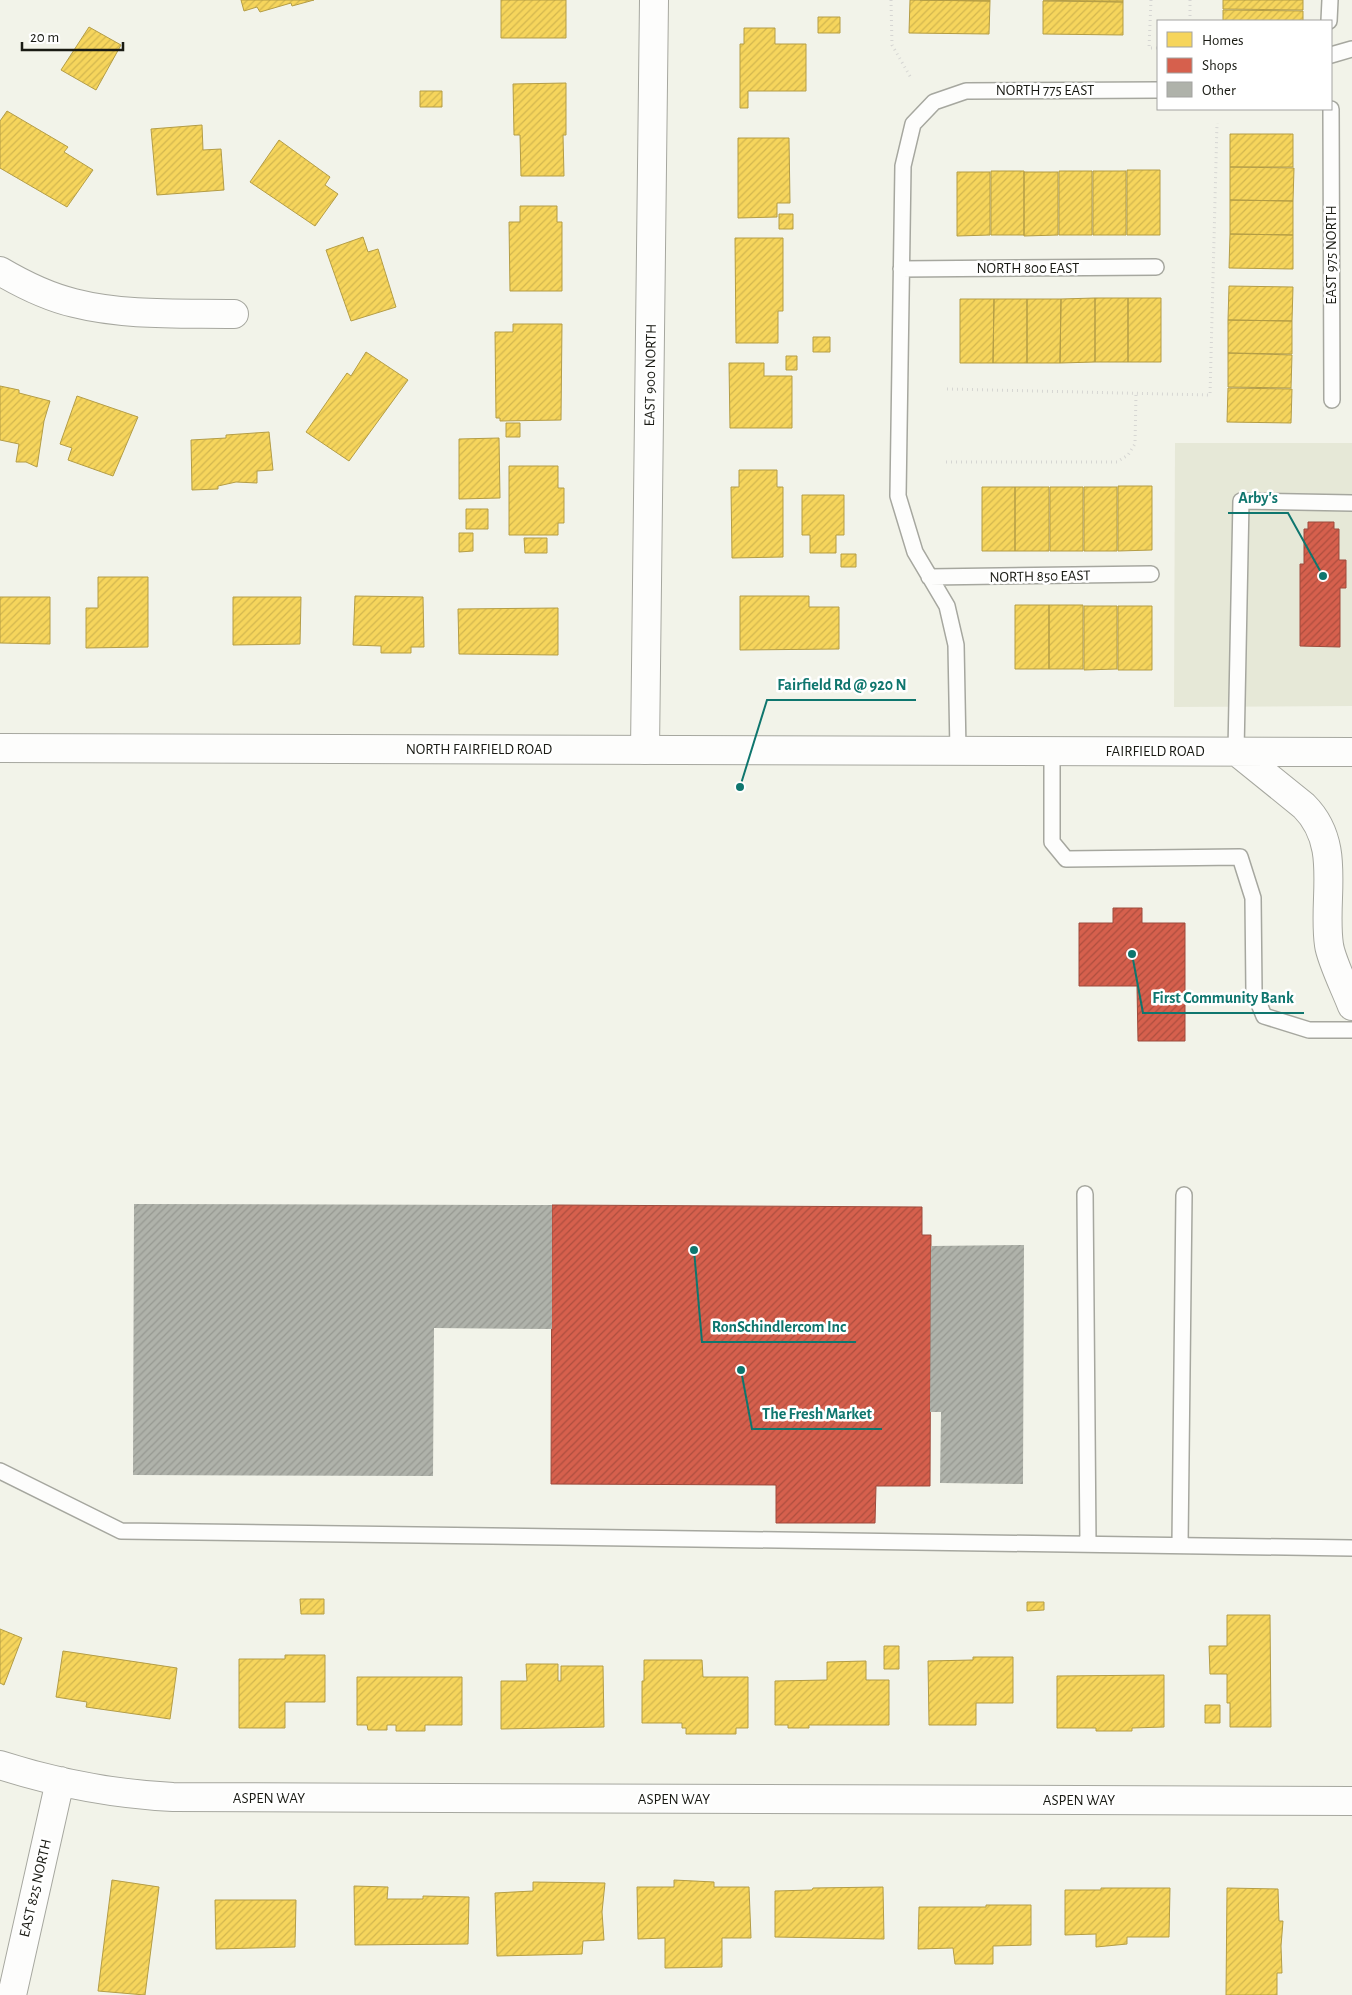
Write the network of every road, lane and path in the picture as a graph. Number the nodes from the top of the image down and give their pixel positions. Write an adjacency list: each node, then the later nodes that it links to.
1 (654, 0): 27 (street, EAST 900 NORTH)
2 (891, 0): 11 (path)
3 (1150, 0): 8 (path)
4 (1190, 0): 6 (path)
5 (1330, 0): 7 (lane)
6 (1190, 20)
7 (1329, 20)
8 (1157, 48)
9 (1352, 49): 10 (lane)
10 (1332, 55)
11 (911, 78)
12 (1157, 90): 16 (lane, NORTH 775 EAST)
13 (1331, 110): 21 (lane, EAST 975 NORTH)
14 (1216, 123): 20 (path)
15 (1156, 268): 16 (lane, NORTH 800 EAST)
16 (901, 269): 25 (lane)
17 (0, 271): 18 (street)
18 (234, 314)
19 (947, 389): 20 (path)
20 (1136, 394): 22 (path)
21 (1332, 400)
22 (946, 462)
23 (1352, 503): 30 (lane)
24 (1151, 574): 25 (lane, NORTH 850 EAST)
25 (929, 576): 28 (lane)
26 (0, 748): 27 (street, NORTH FAIRFIELD ROAD)
27 (645, 750): 28 (street, NORTH FAIRFIELD ROAD)
28 (958, 751): 29 (street, FAIRFIELD ROAD)
29 (1052, 751): 30 (street, FAIRFIELD ROAD); 33 (lane)
30 (1236, 751): 31 (street, FAIRFIELD ROAD); 32 (street)
31 (1352, 752)
32 (1352, 1006)
33 (1352, 1030)
34 (1086, 1194): 37 (lane)
35 (1184, 1195): 38 (lane)
36 (0, 1471): 37 (lane)
37 (1088, 1544): 38 (lane)
38 (1180, 1544): 39 (lane)
39 (1352, 1548)
40 (0, 1765): 41 (street, ASPEN WAY)
41 (60, 1781): 42 (street, ASPEN WAY); 43 (street, EAST 825 NORTH)
42 (1352, 1801)
43 (12, 1995)

